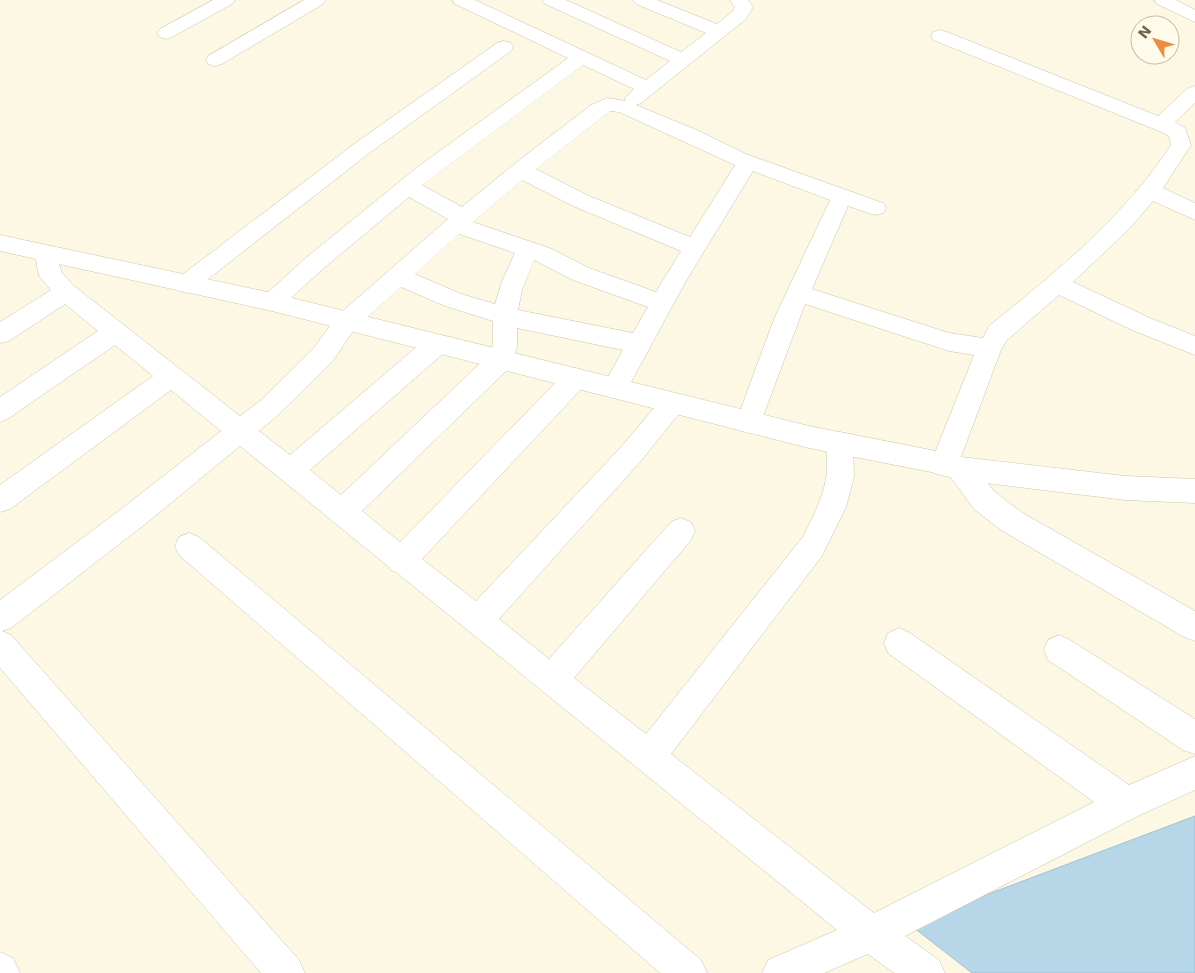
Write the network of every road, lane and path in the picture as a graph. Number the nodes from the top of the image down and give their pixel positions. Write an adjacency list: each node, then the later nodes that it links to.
1 (226, 0): 10 (street)
2 (317, 0): 14 (street)
3 (461, 0): 13 (street)
4 (551, 0): 15 (street)
5 (642, 0): 9 (street)
6 (740, 0): 9 (street)
7 (1162, 0): 8 (street)
8 (1195, 17)
9 (718, 32): 15 (street)
10 (166, 33)
11 (940, 36): 19 (street)
12 (504, 47): 33 (street)
13 (581, 57): 16 (street); 22 (street)
14 (215, 60)
15 (683, 60): 16 (street)
16 (648, 88): 18 (street)
17 (1195, 92): 19 (street)
18 (624, 107): 20 (street); 21 (street)
19 (1161, 124): 23 (street)
20 (748, 162): 24 (street); 29 (street)
21 (520, 170): 27 (street); 29 (street)
22 (408, 187): 27 (street); 37 (street)
23 (1151, 191): 26 (street); 34 (street)
24 (842, 196): 25 (street); 36 (street)
25 (875, 208)
26 (1195, 212)
27 (460, 221): 30 (street); 32 (street)
28 (0, 242): 31 (street)
29 (695, 248): 38 (street)
30 (528, 249): 38 (street); 39 (street)
31 (46, 254): 33 (street); 35 (street)
32 (397, 276): 39 (street); 40 (street)
33 (186, 284): 37 (street)
34 (1056, 284): 45 (street); 46 (street)
35 (66, 292): 41 (street); 42 (street)
36 (798, 293): 46 (street); 53 (street)
37 (272, 302): 40 (street)
38 (662, 303): 44 (street)
39 (504, 316): 44 (street); 47 (street)
40 (346, 322): 43 (street); 54 (street)
41 (115, 332): 48 (street); 52 (street)
42 (0, 334)
43 (436, 344): 47 (street); 57 (street)
44 (640, 344): 50 (street)
45 (1195, 346)
46 (989, 348): 56 (street)
47 (501, 360): 49 (street); 60 (street)
48 (172, 376): 54 (street); 59 (street)
49 (576, 378): 50 (street); 63 (street)
50 (615, 388): 51 (street)
51 (673, 403): 53 (street); 65 (street)
52 (0, 411)
53 (749, 422): 55 (street)
54 (240, 431): 57 (street); 64 (street)
55 (840, 443): 56 (street); 72 (street)
56 (951, 466): 58 (street); 66 (street)
57 (290, 471): 60 (street)
58 (1195, 491)
59 (0, 500)
60 (340, 513): 63 (street)
61 (681, 531): 70 (street)
62 (189, 546): 77 (street)
63 (401, 561): 65 (street)
64 (0, 618)
65 (478, 620): 70 (street)
66 (1195, 627)
67 (899, 643): 74 (street)
68 (0, 645): 76 (street)
69 (1059, 650): 71 (street)
70 (552, 679): 72 (street)
71 (1195, 738)
72 (649, 757): 75 (street)
73 (1195, 773): 74 (street)
74 (1126, 804): 75 (street)
75 (871, 934): 78 (street); 79 (street)
76 (286, 973)
77 (688, 973)
78 (781, 973)
79 (926, 973)

